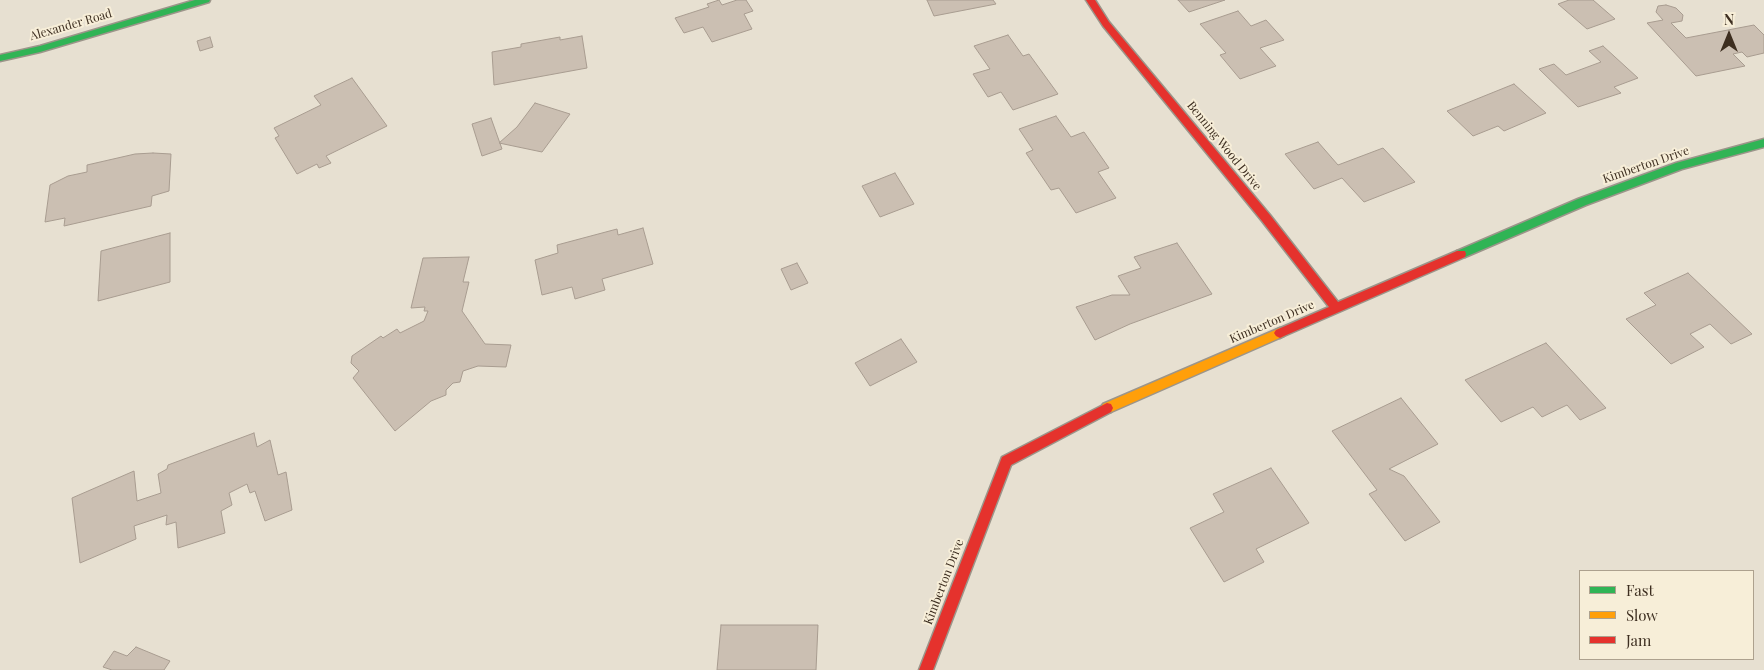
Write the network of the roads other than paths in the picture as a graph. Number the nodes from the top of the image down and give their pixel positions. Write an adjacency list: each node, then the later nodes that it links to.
1 (206, 0): 3 (street, Alexander Road)
2 (1090, 0): 5 (street, Benning Wood Drive)
3 (0, 58)
4 (1764, 143): 5 (street, Kimberton Drive)
5 (1337, 309): 6 (street, Kimberton Drive)
6 (926, 670)

